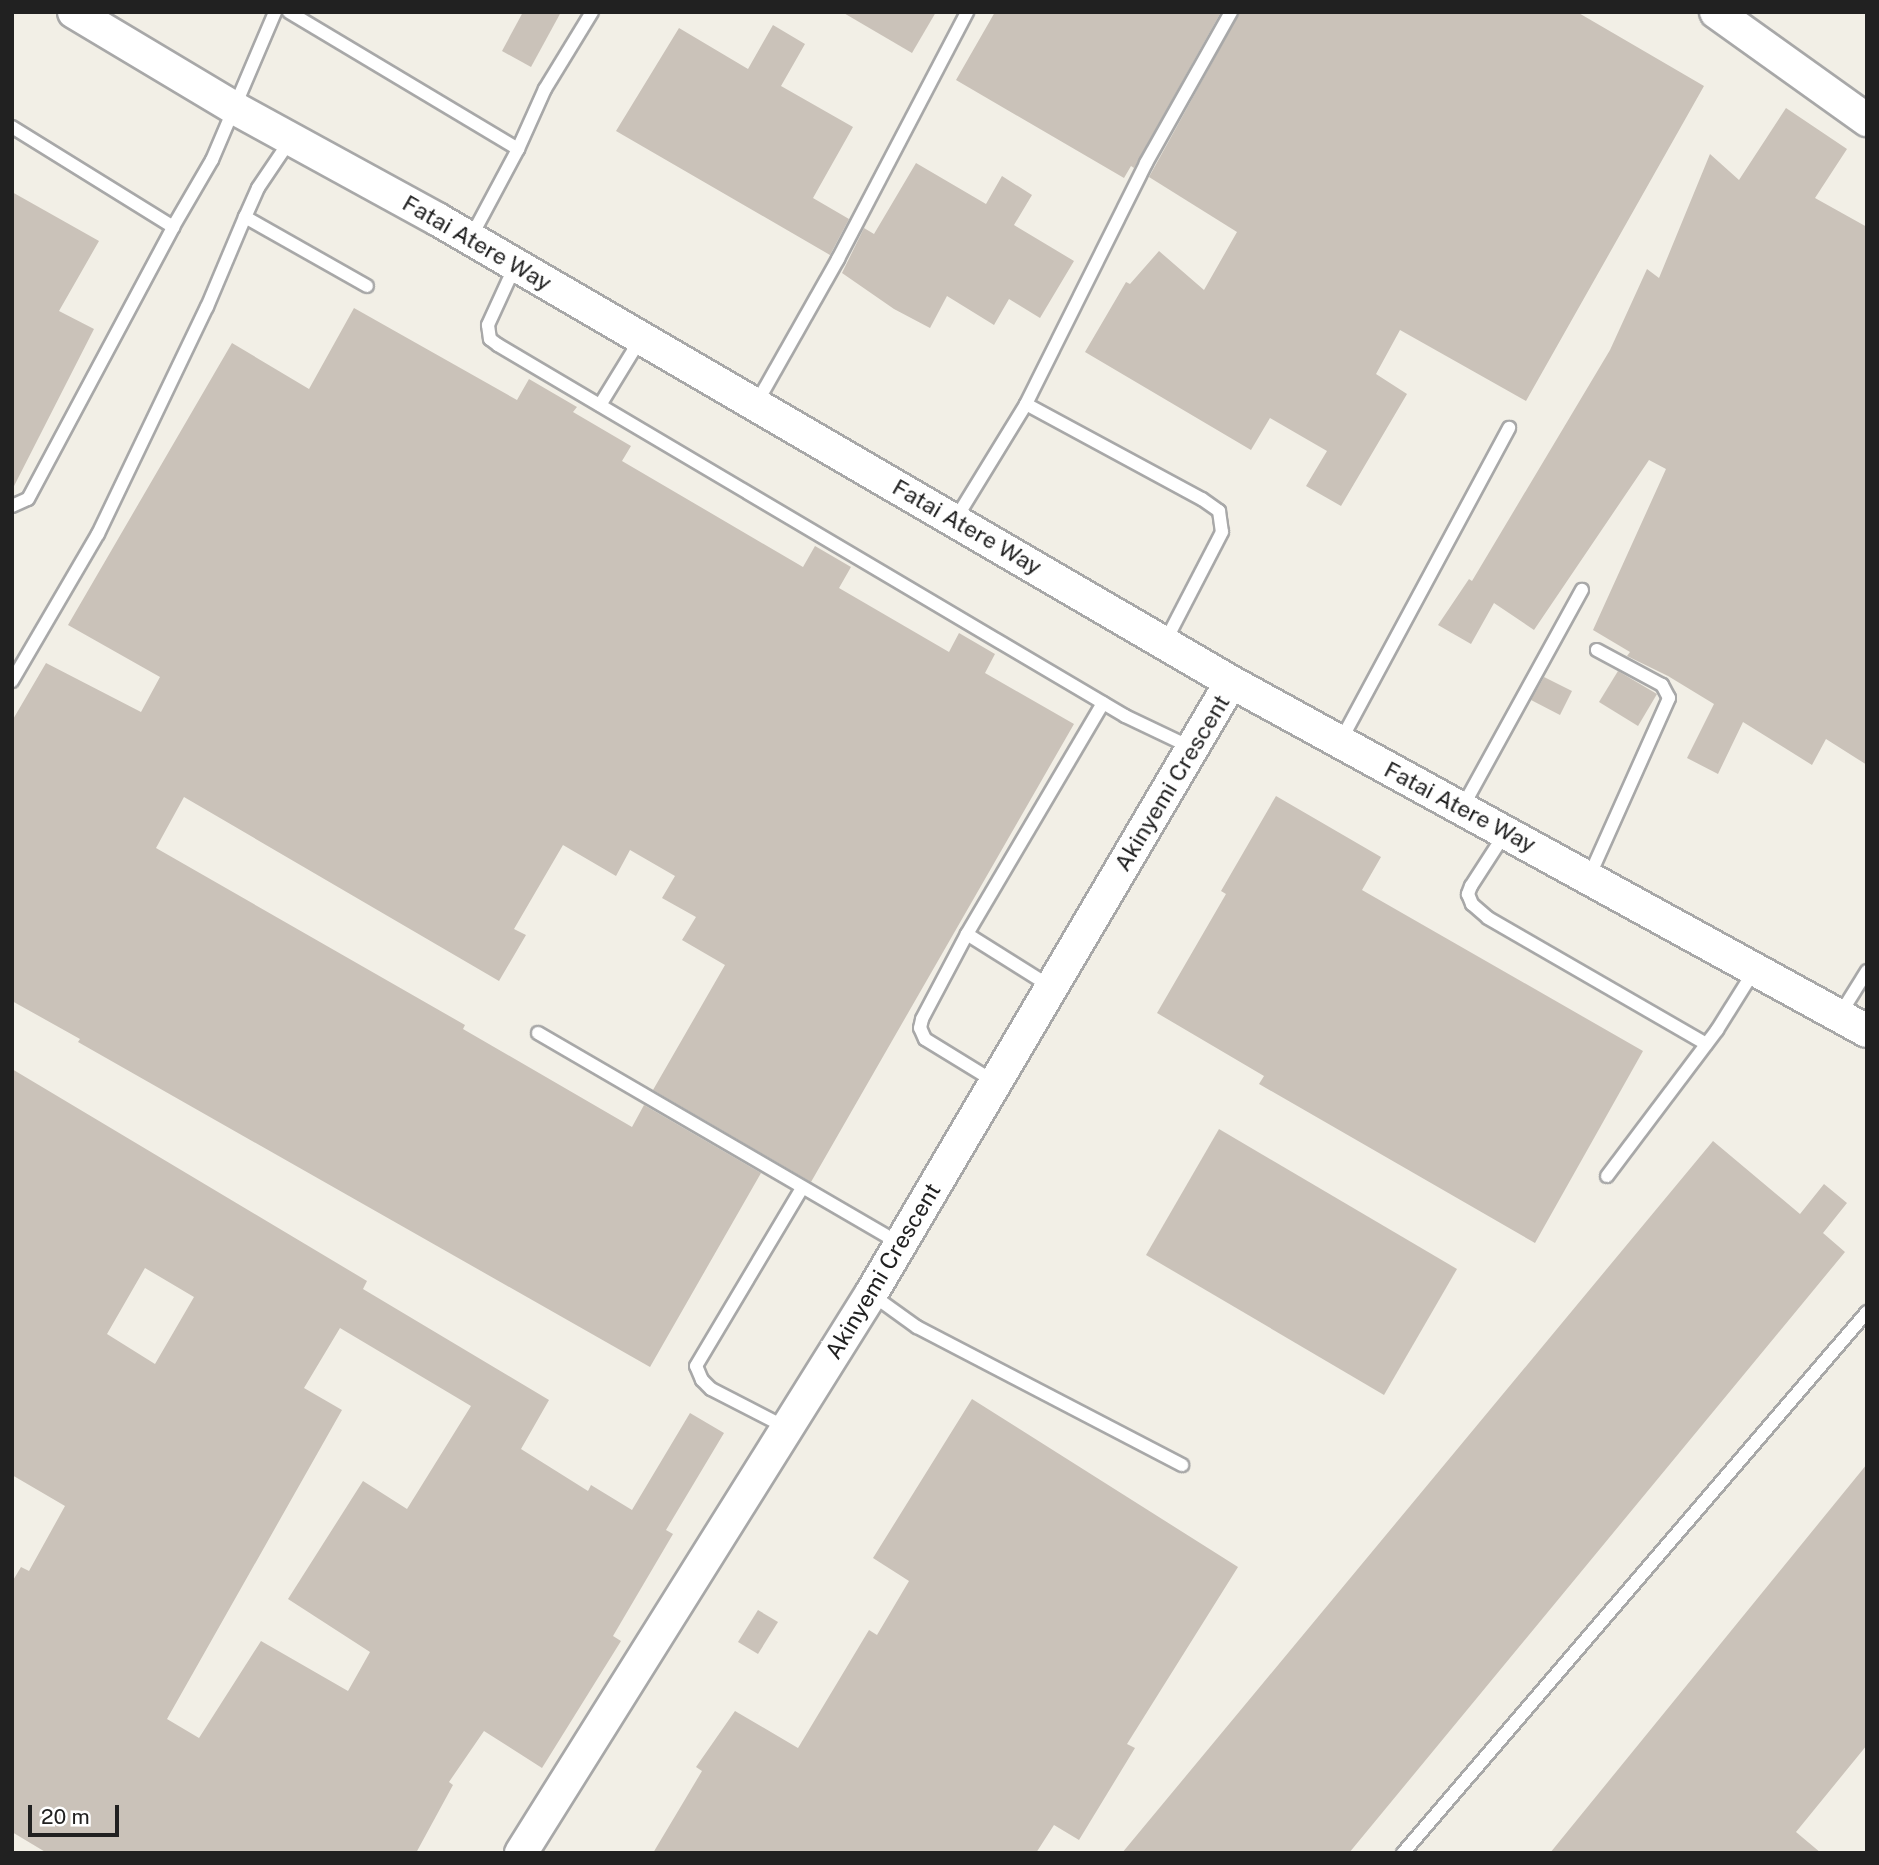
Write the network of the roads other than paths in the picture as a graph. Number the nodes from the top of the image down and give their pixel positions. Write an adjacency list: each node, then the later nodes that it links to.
1 (74, 12): 8 (street, Fatai Atere Way)
2 (275, 12): 8 (lane)
3 (289, 12): 12 (lane)
4 (592, 12): 12 (lane)
5 (967, 12): 19 (lane)
6 (1231, 12): 20 (lane)
7 (1716, 12): 9 (street)
8 (236, 109): 11 (street, Fatai Atere Way); 14 (lane)
9 (1867, 120)
10 (12, 127): 14 (lane)
11 (292, 139): 13 (lane); 15 (street, Fatai Atere Way)
12 (519, 149): 15 (lane)
13 (245, 217): 17 (lane); 28 (lane)
14 (173, 227): 23 (lane)
15 (470, 239): 16 (street, Fatai Atere Way)
16 (515, 265): 18 (street, Fatai Atere Way); 21 (lane)
17 (367, 286)
18 (641, 338): 19 (street, Fatai Atere Way); 21 (lane)
19 (756, 404): 24 (street, Fatai Atere Way)
20 (1026, 404): 24 (lane); 26 (lane)
21 (600, 405): 30 (lane)
22 (1509, 428): 31 (lane)
23 (12, 506)
24 (955, 520): 26 (street, Fatai Atere Way)
25 (1582, 590): 33 (lane)
26 (1165, 642): 29 (street, Fatai Atere Way)
27 (1597, 650): 35 (lane)
28 (12, 681)
29 (1231, 682): 31 (street, Fatai Atere Way); 32 (street, Akinyemi Crescent)
30 (1103, 703): 32 (lane); 36 (lane)
31 (1340, 742): 33 (street, Fatai Atere Way)
32 (1192, 749): 39 (street, Akinyemi Crescent)
33 (1462, 808): 34 (street, Fatai Atere Way)
34 (1506, 831): 35 (street, Fatai Atere Way); 43 (lane)
35 (1589, 877): 37 (street, Fatai Atere Way)
36 (967, 934): 39 (lane); 44 (lane)
37 (1754, 970): 40 (street, Fatai Atere Way); 43 (lane)
38 (1867, 971): 40 (lane)
39 (1051, 987): 44 (street, Akinyemi Crescent)
40 (1839, 1016): 41 (street, Fatai Atere Way)
41 (1867, 1031)
42 (538, 1033): 46 (lane)
43 (1706, 1044): 45 (lane)
44 (995, 1082): 47 (street, Akinyemi Crescent)
45 (1607, 1176)
46 (802, 1188): 47 (lane); 50 (lane)
47 (900, 1244): 48 (street, Akinyemi Crescent)
48 (871, 1294): 50 (street, Akinyemi Crescent); 51 (lane)
49 (1867, 1312): 53 (lane)
50 (787, 1428): 52 (street, Akinyemi Crescent)
51 (1182, 1465)
52 (521, 1853)
53 (1403, 1853)

